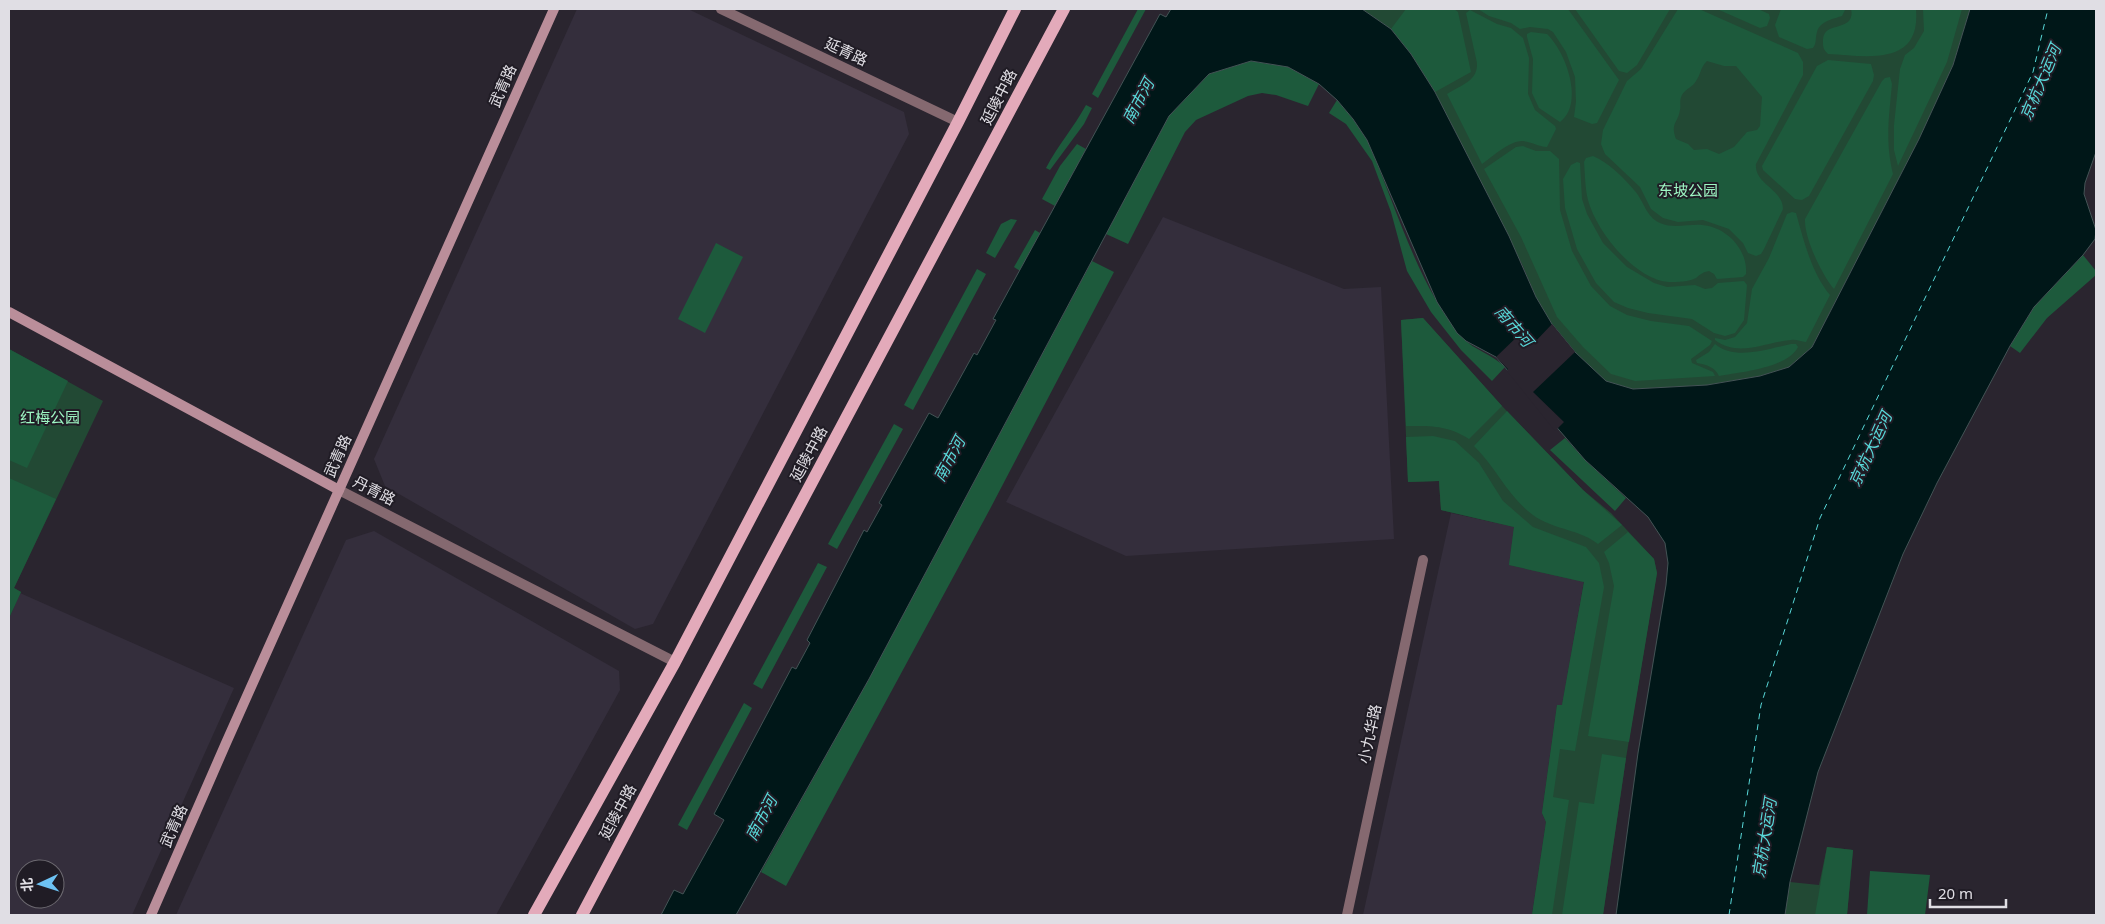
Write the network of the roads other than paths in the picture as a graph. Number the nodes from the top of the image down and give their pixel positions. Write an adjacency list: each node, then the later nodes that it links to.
1 (554, 9): 7 (street, 武青路)
2 (721, 9): 5 (street, 延青路)
3 (1015, 9): 5 (main road, 延陵中路)
4 (1064, 9): 12 (main road, 延陵中路)
5 (958, 122): 9 (main road, 延陵中路)
6 (9, 312): 7 (street, 丹青路)
7 (339, 490): 9 (street, 丹青路); 10 (street, 武青路)
8 (1423, 560): 13 (street, 小九华路)
9 (675, 662): 11 (main road, 延陵中路)
10 (151, 915)
11 (534, 915)
12 (582, 915)
13 (1346, 915)

